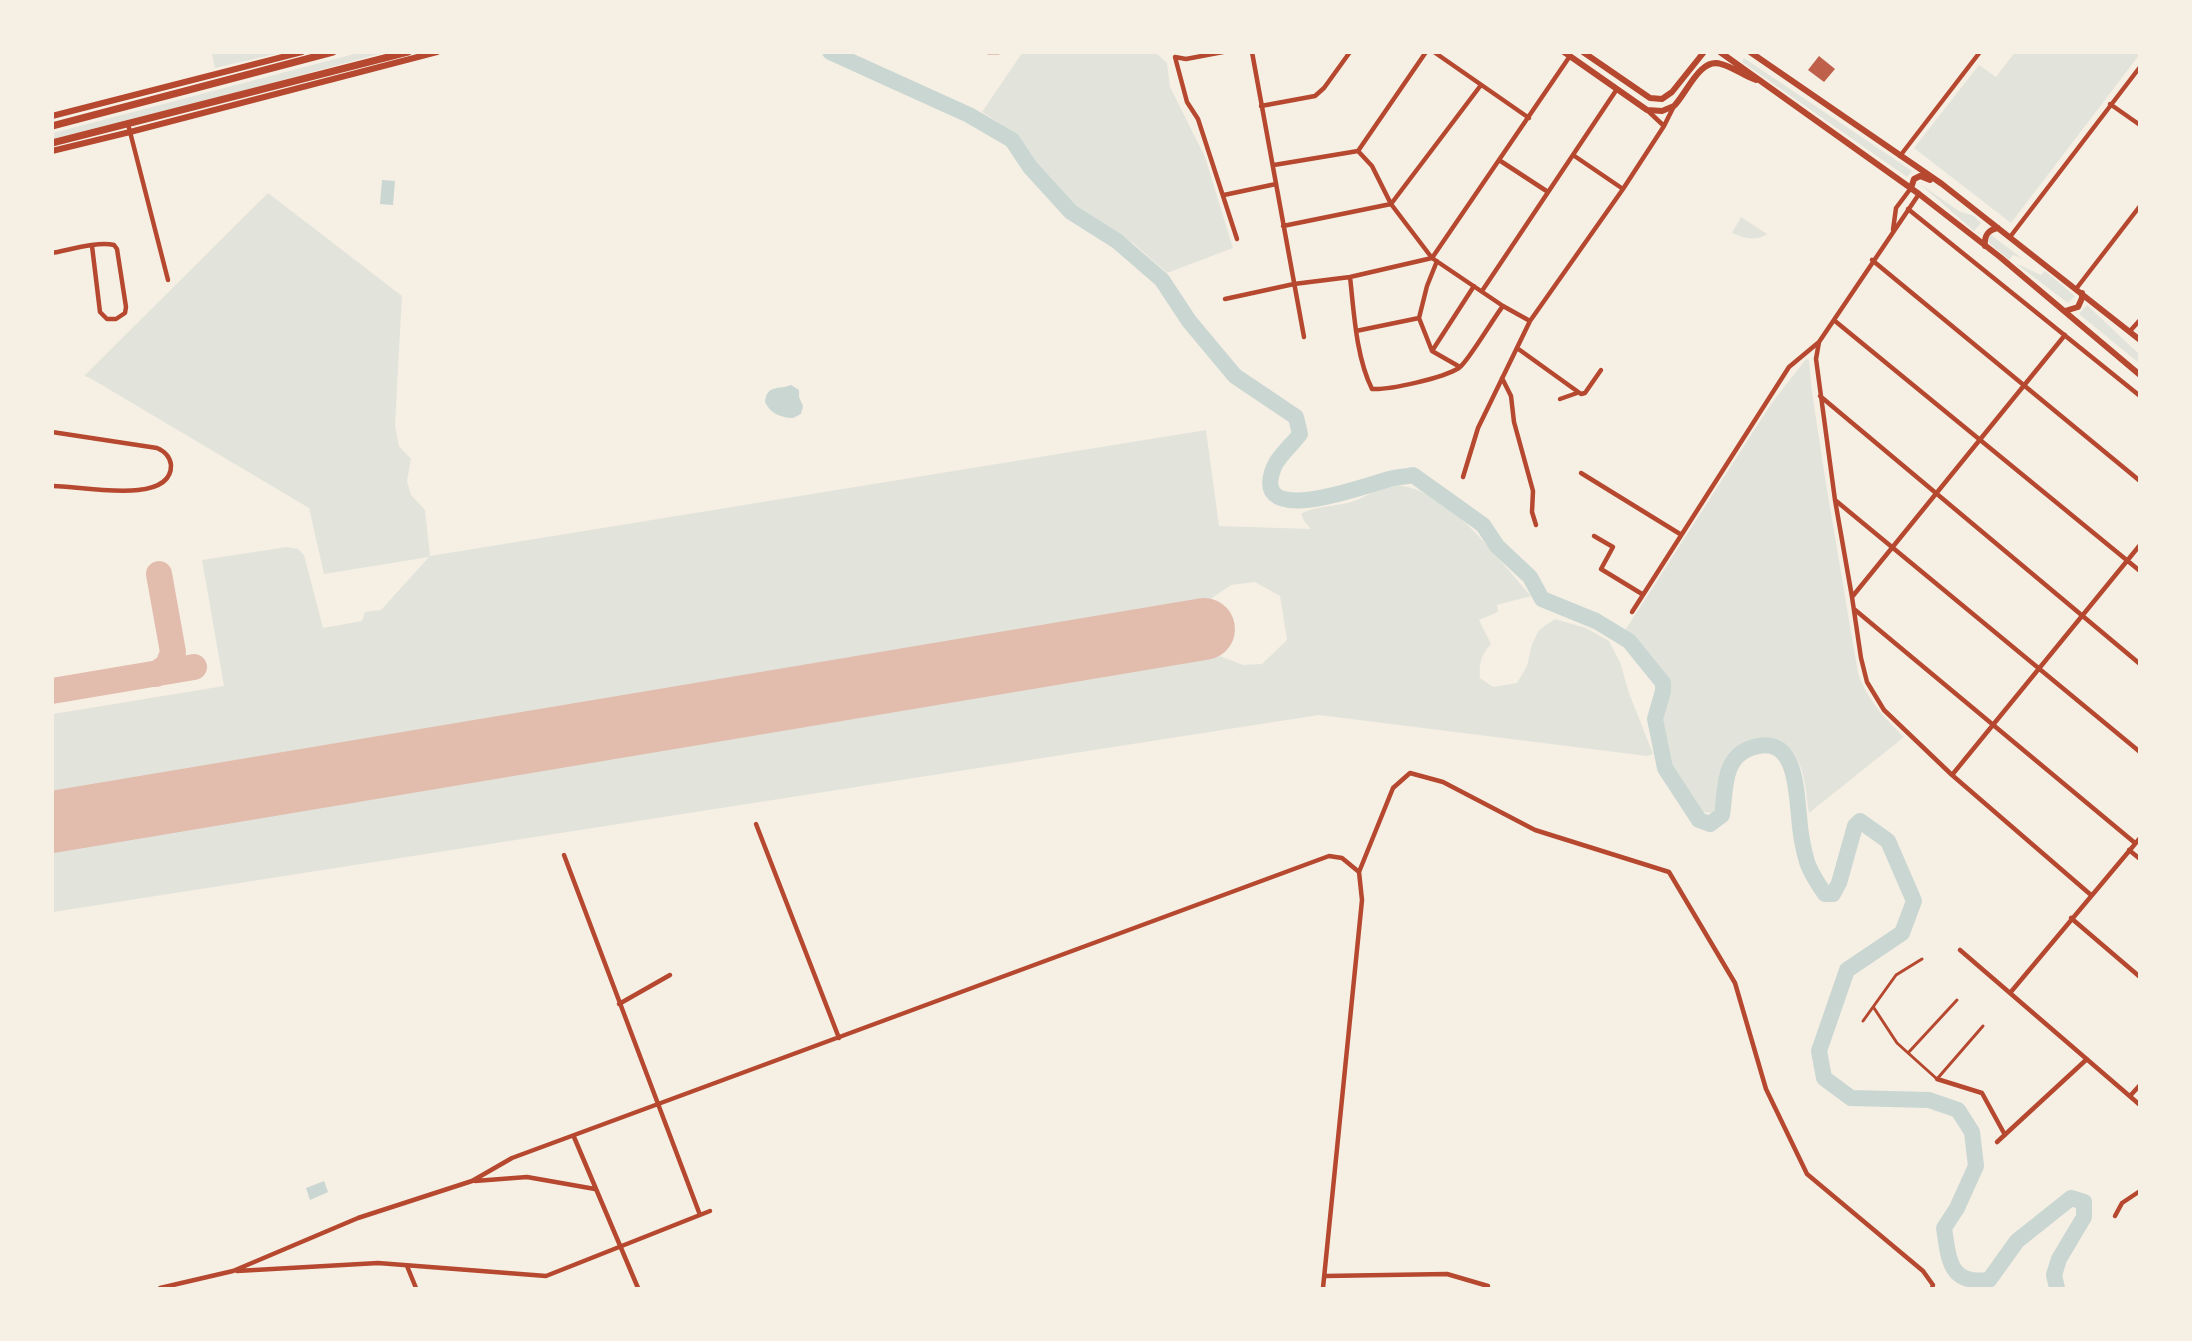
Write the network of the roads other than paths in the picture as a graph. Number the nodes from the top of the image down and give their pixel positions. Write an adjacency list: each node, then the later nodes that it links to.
1 (303, 52): 28 (main road)
2 (333, 52): 32 (main road)
3 (408, 52): 30 (main road)
4 (437, 52): 34 (main road)
5 (988, 52): 6 (street)
6 (999, 52)
7 (1170, 52): 19 (street)
8 (1223, 52): 19 (street)
9 (1252, 52): 26 (street)
10 (1350, 52): 26 (street)
11 (1426, 52): 37 (street)
12 (1434, 52): 22 (street)
13 (1583, 52): 14 (main road)
14 (1704, 52)
15 (1720, 52): 21 (main road)
16 (1750, 52): 39 (main road)
17 (1980, 52): 39 (street)
18 (1567, 54): 23 (main road); 29 (street)
19 (1175, 57): 48 (street)
20 (2139, 67): 24 (street)
21 (1762, 82): 25 (main road); 44 (main road)
22 (1481, 85): 29 (street); 49 (street)
23 (1617, 89): 27 (main road); 38 (street)
24 (2110, 104): 31 (street); 55 (street)
25 (1674, 105): 27 (main road); 33 (street)
26 (1261, 106): 41 (street)
27 (1647, 110): 33 (street)
28 (52, 116)
29 (1529, 118): 40 (street)
30 (128, 124): 34 (street); 35 (main road)
31 (2139, 125)
32 (52, 126)
33 (1664, 126): 45 (street)
34 (130, 132): 36 (main road); 64 (street)
35 (52, 143)
36 (52, 151)
37 (1358, 152): 41 (street); 49 (street)
38 (1573, 155): 45 (street); 46 (street)
39 (1900, 156): 43 (main road)
40 (1499, 160): 46 (street); 60 (street)
41 (1274, 165): 42 (street)
42 (1276, 184): 48 (street); 52 (street)
43 (1942, 184): 44 (main road); 53 (main road)
44 (1911, 188): 47 (main road); 54 (street)
45 (1623, 189): 74 (street)
46 (1548, 192): 67 (street)
47 (1919, 194): 51 (street); 58 (main road)
48 (1224, 195): 56 (street)
49 (1391, 204): 52 (street); 60 (street)
50 (2139, 206): 68 (street)
51 (1908, 209): 54 (street); 78 (street)
52 (1283, 226): 65 (street)
53 (1998, 228): 55 (main road); 58 (main road)
54 (1893, 232): 61 (street)
55 (2010, 237): 68 (main road)
56 (1237, 239)
57 (92, 246): 57 (street); 59 (street)
58 (1985, 246): 71 (main road)
59 (52, 253)
60 (1432, 258): 62 (street); 63 (street)
61 (1872, 260): 75 (street); 88 (street)
62 (1437, 261): 66 (street); 72 (street)
63 (1350, 277): 65 (street); 76 (street)
64 (168, 280)
65 (1294, 284): 69 (street); 79 (street)
66 (1474, 286): 67 (street); 83 (street)
67 (1482, 291): 70 (street)
68 (2079, 291): 71 (main road); 77 (main road)
69 (1226, 299)
70 (1503, 306): 74 (street); 84 (street)
71 (2065, 311): 86 (main road)
72 (1419, 318): 76 (street); 83 (street)
73 (2139, 320): 77 (street)
74 (1530, 321): 82 (street)
75 (1835, 321): 81 (street); 94 (street)
76 (1356, 331): 84 (street)
77 (2130, 331): 80 (main road)
78 (2065, 335): 88 (street); 91 (street)
79 (1304, 338)
80 (2139, 340)
81 (1819, 342): 90 (street); 102 (street)
82 (1517, 348): 87 (street); 89 (street)
83 (1432, 351): 84 (street)
84 (1460, 367)
85 (1601, 370): 89 (street)
86 (2139, 375)
87 (1502, 378): 96 (street); 101 (street)
88 (2023, 387): 94 (street); 97 (street)
89 (1578, 393): 92 (street)
90 (1820, 396): 99 (street); 100 (street)
91 (2139, 396)
92 (1560, 399)
93 (52, 432): 98 (street)
94 (1980, 439): 99 (street); 106 (street)
95 (1581, 473): 102 (street)
96 (1463, 477)
97 (2139, 481)
98 (52, 486)
99 (1936, 494): 105 (street); 112 (street)
100 (1835, 500): 105 (street); 109 (street)
101 (1536, 525)
102 (1680, 534): 108 (street)
103 (1594, 536): 108 (street)
104 (2139, 545): 106 (street)
105 (1891, 547): 109 (street); 114 (street)
106 (2127, 561): 107 (street); 112 (street)
107 (2139, 571)
108 (1642, 594): 111 (street)
109 (1852, 597): 110 (street)
110 (1854, 609): 115 (street); 117 (street)
111 (1632, 612)
112 (2081, 616): 113 (street); 114 (street)
113 (2139, 664)
114 (2039, 668): 115 (street); 116 (street)
115 (1993, 724): 117 (street); 120 (street)
116 (2139, 752)
117 (1953, 775): 125 (street)
118 (756, 824): 137 (street)
119 (2139, 838): 120 (street)
120 (2135, 843): 121 (street)
121 (2129, 850): 123 (street); 125 (street)
122 (564, 855): 133 (street)
123 (2139, 859)
124 (1359, 872): 137 (street); 157 (street); 163 (street)
125 (2091, 895): 126 (street)
126 (2071, 918): 130 (street); 131 (street)
127 (1960, 950): 131 (street)
128 (1922, 959): 134 (street)
129 (670, 975): 133 (street)
130 (2139, 976)
131 (2010, 993): 139 (street)
132 (1957, 1000): 138 (street)
133 (619, 1004): 144 (street)
134 (1874, 1008): 135 (street); 138 (street)
135 (1863, 1021)
136 (1983, 1026): 140 (street)
137 (839, 1038): 144 (street)
138 (1908, 1053): 140 (street)
139 (2087, 1059): 142 (street); 145 (street)
140 (1937, 1079): 145 (street)
141 (2139, 1085): 142 (street)
142 (2130, 1096): 143 (street)
143 (2139, 1105)
144 (657, 1106): 146 (street); 152 (street)
145 (2005, 1135): 147 (street)
146 (574, 1137): 148 (street); 149 (street)
147 (1997, 1142)
148 (472, 1181): 149 (street); 156 (street)
149 (595, 1189): 154 (street)
150 (2139, 1191): 153 (street)
151 (710, 1211): 152 (street)
152 (700, 1215): 154 (street)
153 (2115, 1216)
154 (620, 1248): 155 (street); 161 (street)
155 (407, 1266): 156 (street); 160 (street)
156 (233, 1271): 159 (street)
157 (1324, 1276): 158 (street); 162 (street)
158 (1488, 1286)
159 (160, 1288)
160 (416, 1288)
161 (638, 1288)
162 (1323, 1288)
163 (1932, 1288)

